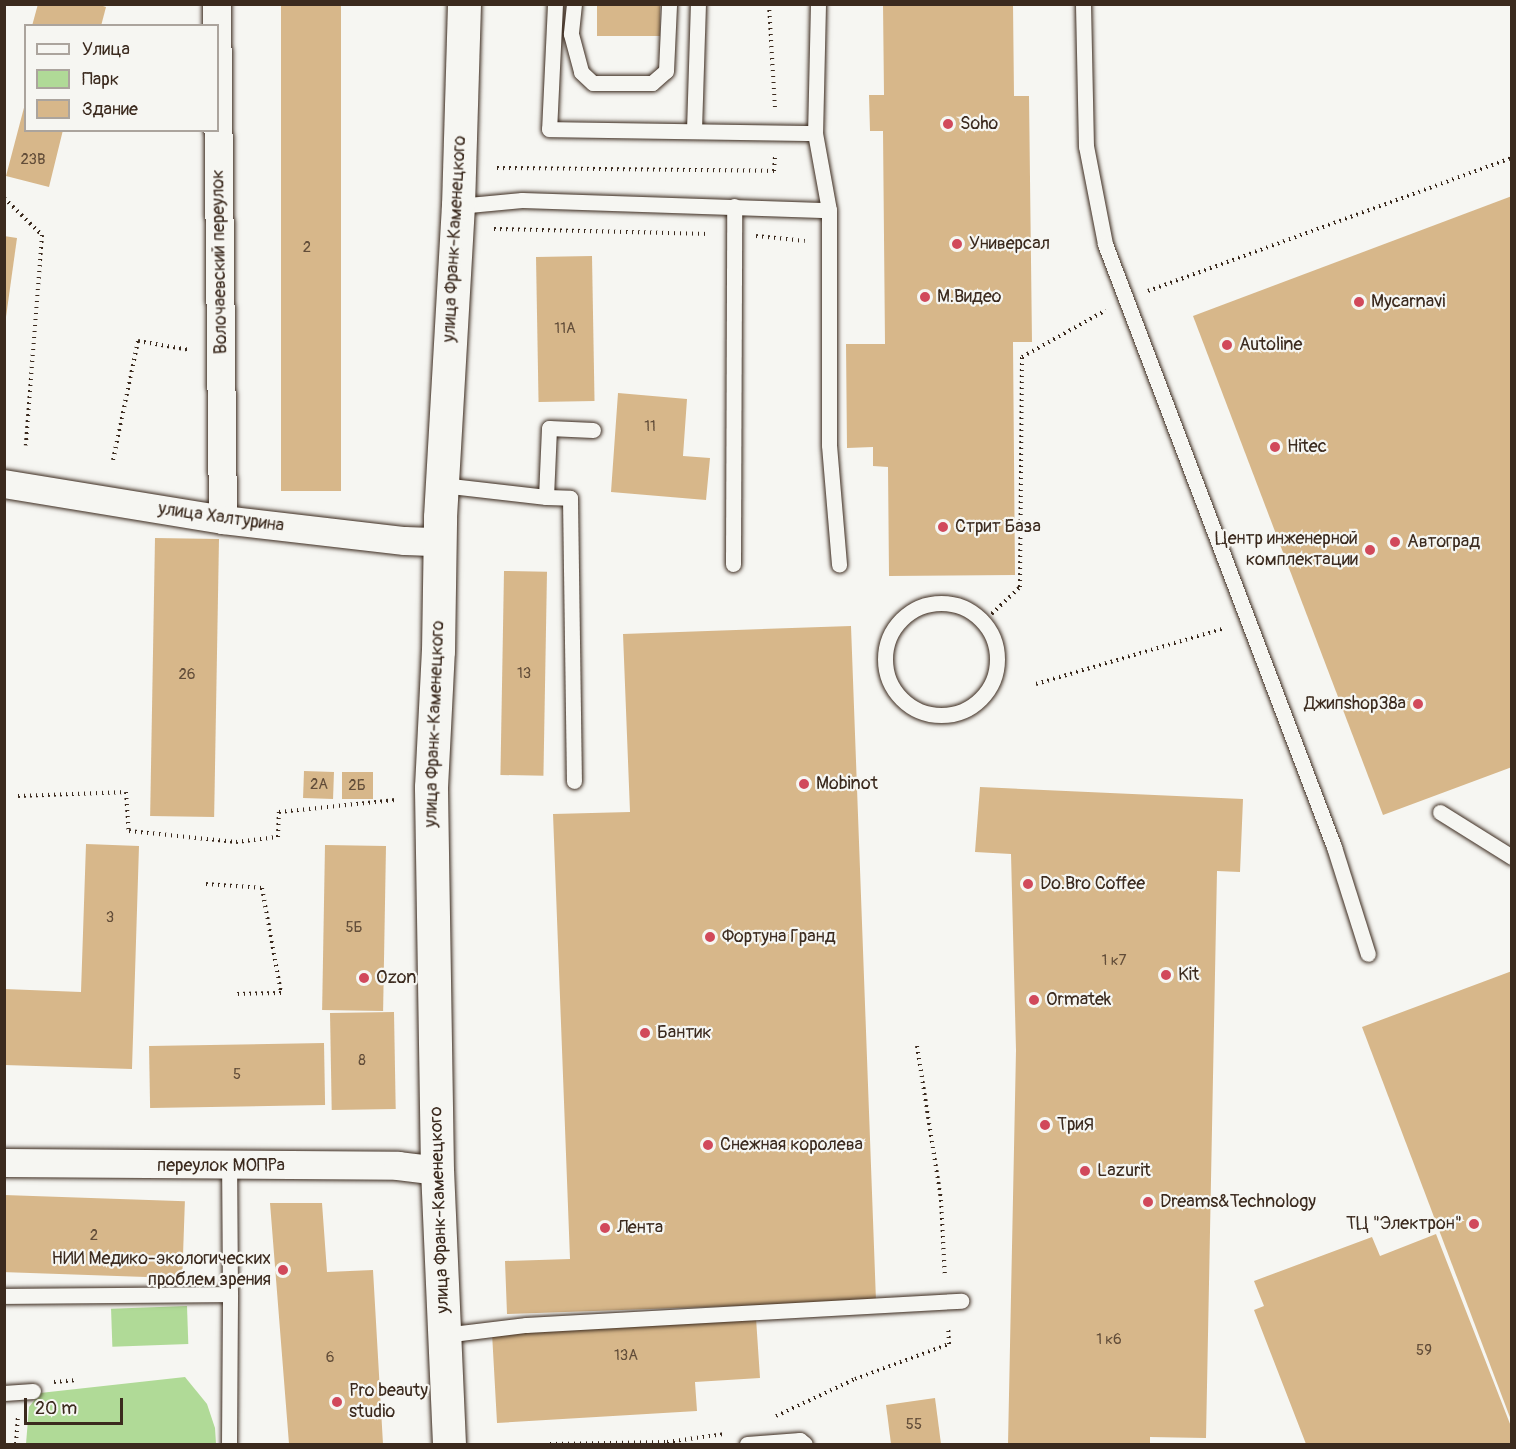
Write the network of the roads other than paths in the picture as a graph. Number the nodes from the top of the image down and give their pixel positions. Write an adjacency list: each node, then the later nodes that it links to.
1 (217, 4): 9 (street, Волочаевский переулок)
2 (464, 4): 13 (main road, улица Франк-Каменецкого)
3 (555, 4): 10 (lane)
4 (574, 4): 5 (lane)
5 (669, 4)
6 (698, 4): 10 (lane)
7 (818, 4): 12 (lane)
8 (1083, 4): 28 (lane)
9 (217, 24)
10 (694, 130): 12 (lane)
11 (218, 132): 20 (street, Волочаевский переулок)
12 (815, 133): 15 (lane)
13 (458, 206): 14 (lane); 18 (main road, улица Франк-Каменецкого)
14 (734, 206): 15 (lane); 22 (lane)
15 (829, 210): 23 (lane)
16 (593, 430): 19 (lane)
17 (4, 484): 20 (street, улица Халтурина)
18 (442, 485): 19 (lane); 21 (main road, улица Франк-Каменецкого)
19 (546, 497): 25 (lane)
20 (223, 520): 21 (street, улица Халтурина)
21 (439, 542): 31 (main road, улица Франк-Каменецкого)
22 (733, 564)
23 (839, 565)
24 (983, 622): 24 (lane)
25 (574, 781)
26 (1440, 812): 27 (lane)
27 (1512, 857)
28 (1368, 954)
29 (4, 1163): 30 (street, переулок МОПРа)
30 (229, 1166): 31 (street, переулок МОПРа); 32 (lane)
31 (437, 1171): 35 (main road, улица Франк-Каменецкого)
32 (230, 1294): 33 (lane); 38 (lane)
33 (4, 1296)
34 (954, 1301): 35 (lane)
35 (444, 1335): 39 (main road, улица Франк-Каменецкого)
36 (33, 1391): 37 (lane)
37 (4, 1393)
38 (229, 1444)
39 (448, 1444)
40 (747, 1444): 41 (lane)
41 (805, 1444)

